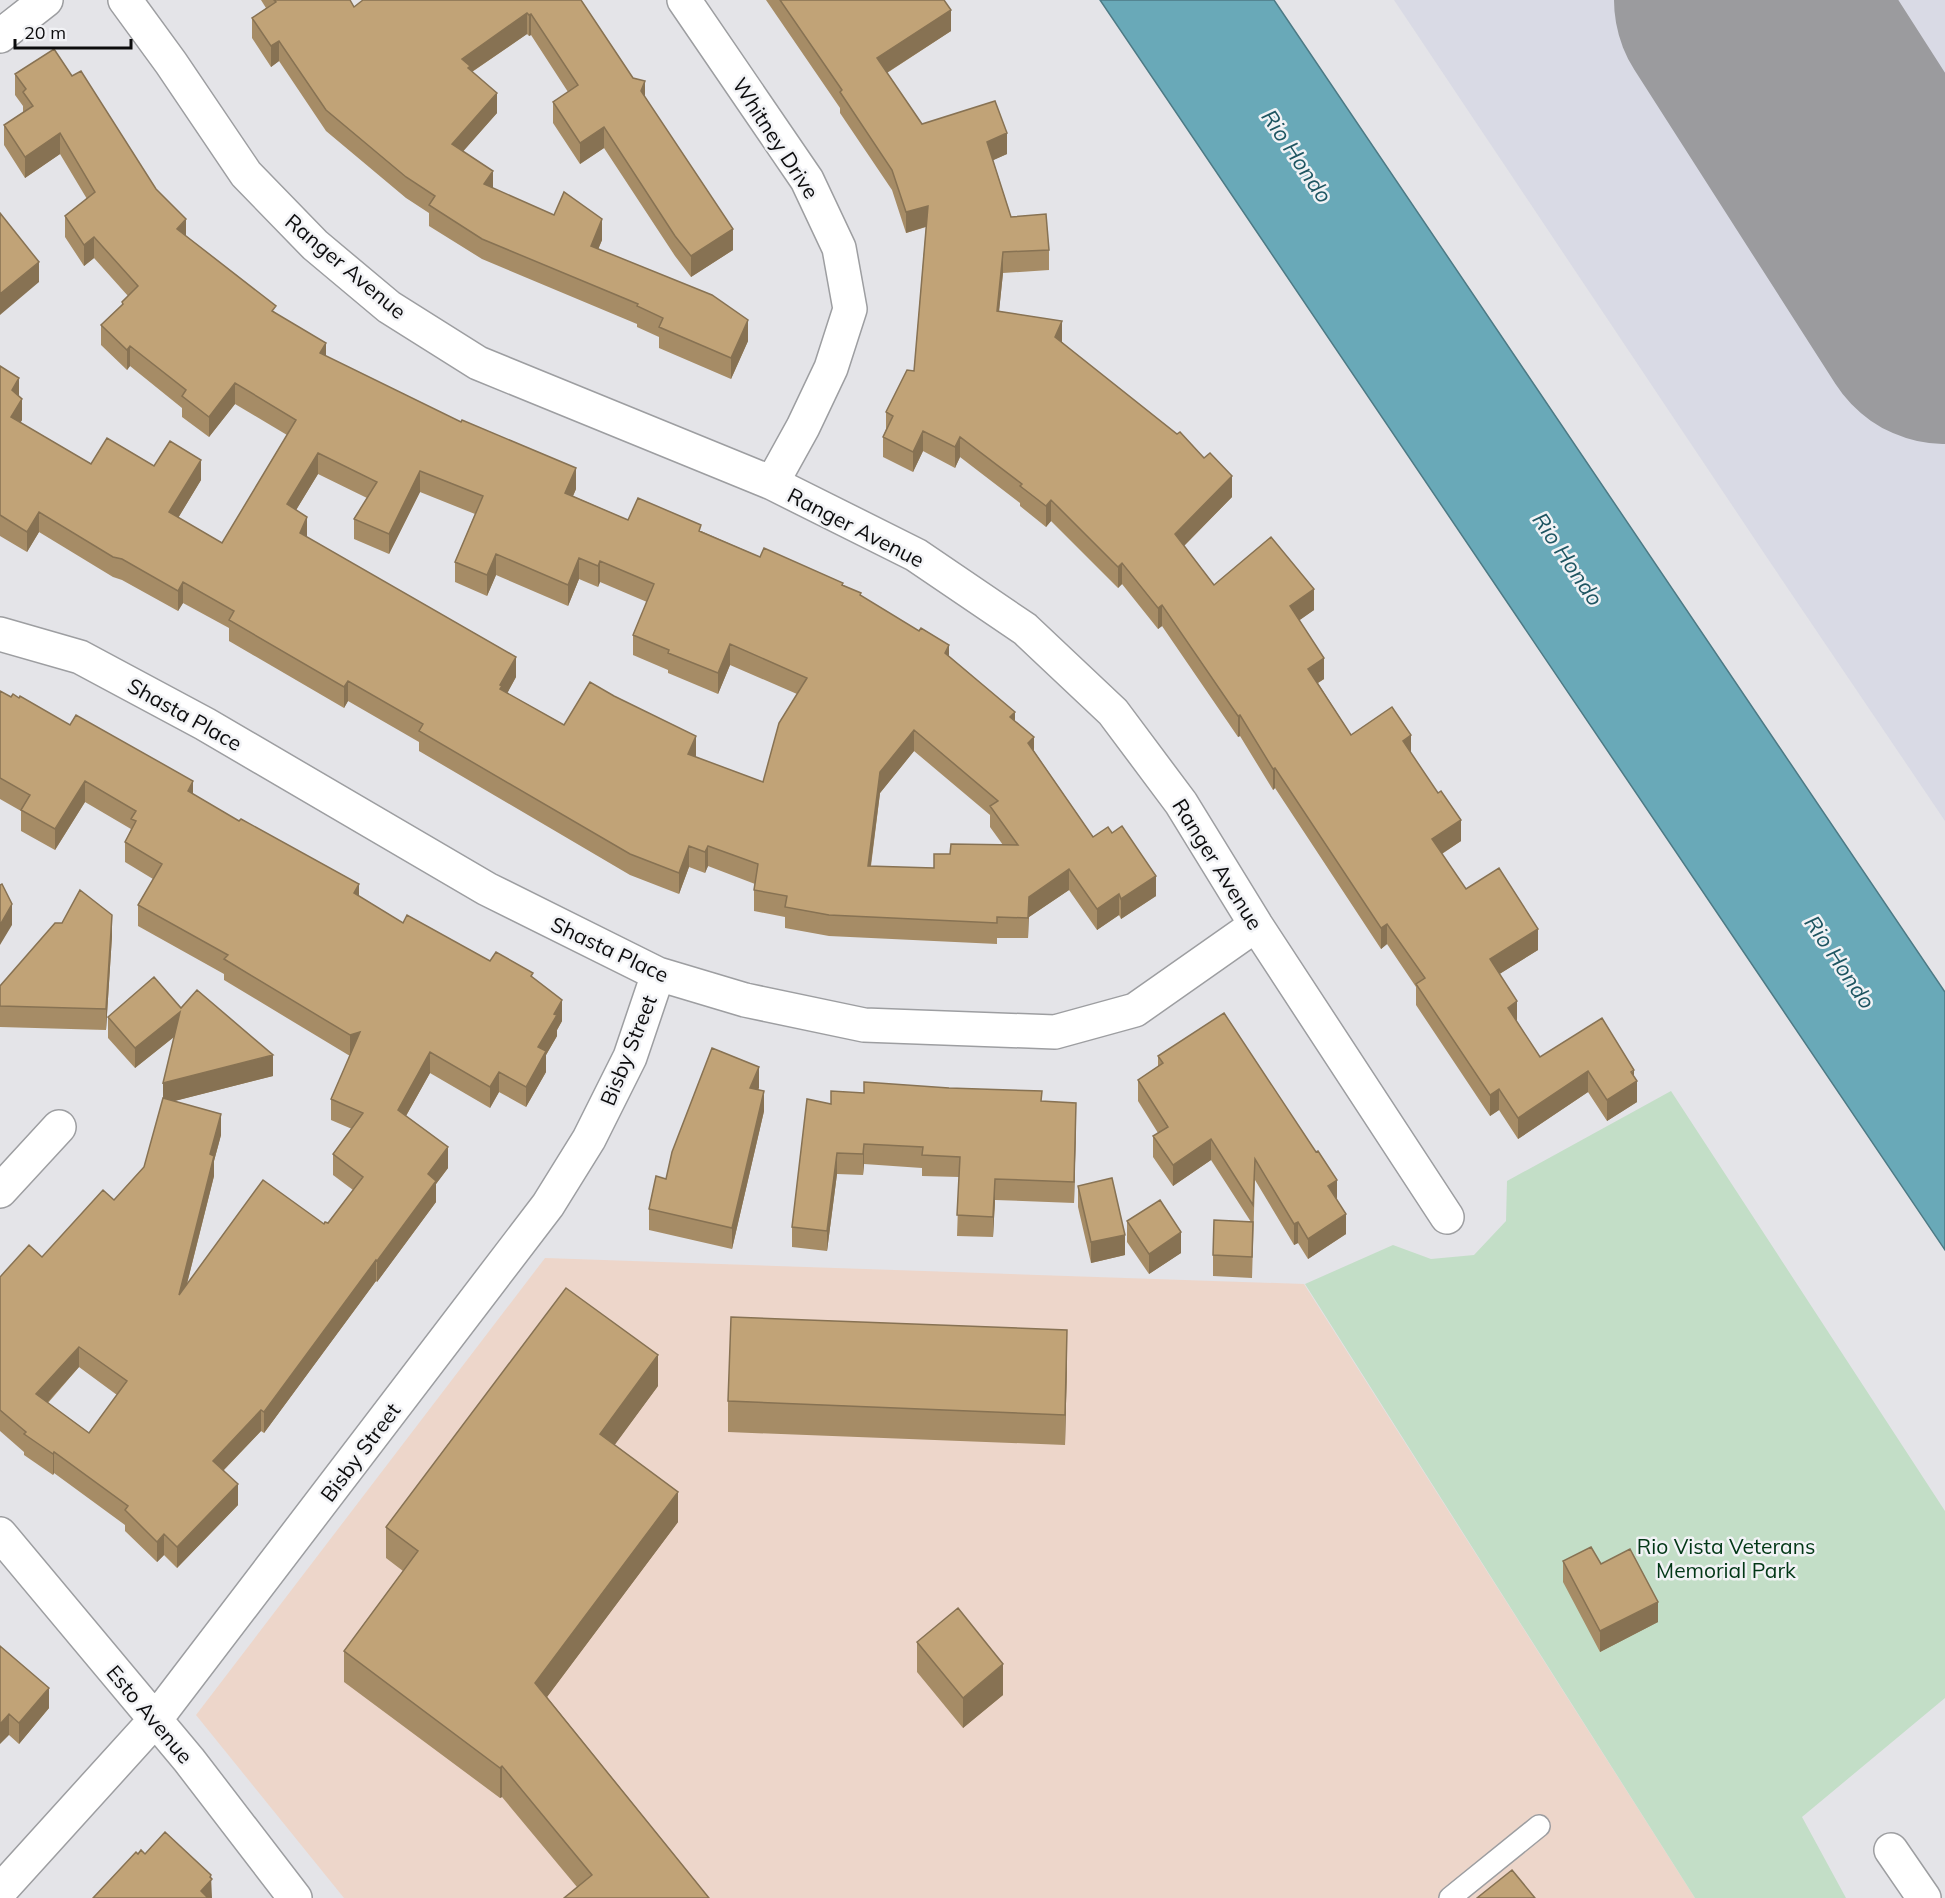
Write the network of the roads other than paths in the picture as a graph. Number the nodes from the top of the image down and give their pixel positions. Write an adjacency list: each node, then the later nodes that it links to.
1 (46, 0): 4 (street)
2 (125, 0): 5 (street, Ranger Avenue)
3 (684, 0): 5 (street, Whitney Drive)
4 (0, 36)
5 (772, 483): 7 (street, Ranger Avenue)
6 (0, 634): 8 (street, Shasta Place)
7 (1256, 925): 8 (street, Shasta Place); 11 (street, Ranger Avenue)
8 (658, 974): 13 (street, Bisby Street)
9 (59, 1127): 10 (street)
10 (0, 1191)
11 (1447, 1217)
12 (0, 1534): 13 (street, Esto Avenue)
13 (155, 1720): 16 (street, Bisby Street); 17 (street, Esto Avenue)
14 (1539, 1826): 18 (lane)
15 (1891, 1850): 19 (street)
16 (0, 1891)
17 (296, 1898)
18 (1450, 1898)
19 (1924, 1898)

